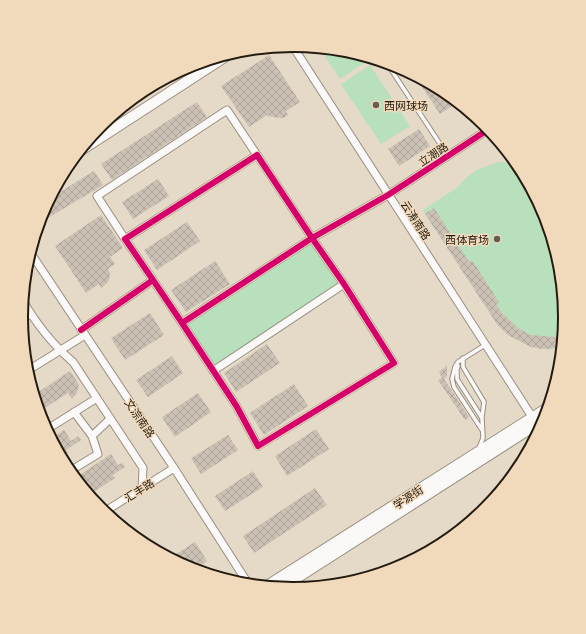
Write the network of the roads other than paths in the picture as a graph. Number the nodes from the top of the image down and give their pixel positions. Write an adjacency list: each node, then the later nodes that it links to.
1 (297, 52): 8 (street, 云涛南路)
2 (213, 64): 5 (main road)
3 (392, 71): 7 (lane)
4 (483, 133): 7 (street, 立潮路)
5 (95, 141)
6 (257, 155): 9 (street); 9 (street); 10 (street)
7 (448, 156): 8 (street, 立潮路)
8 (388, 195): 10 (street, 立潮路); 18 (street, 云涛南路)
9 (125, 238): 12 (street)
10 (312, 238): 13 (street); 16 (street, 立潮路)
11 (34, 259): 17 (street, 文淙南路)
12 (153, 280): 16 (street); 17 (street)
13 (344, 284): 22 (street); 22 (street)
14 (28, 311): 15 (street)
15 (30, 314): 19 (street)
16 (182, 323): 22 (street)
17 (83, 332): 19 (street); 35 (street, 文淙南路)
18 (485, 345): 20 (lane); 27 (street, 云涛南路)
19 (60, 350): 21 (street); 23 (street)
20 (463, 358): 25 (lane); 25 (lane); 31 (lane)
21 (33, 367)
22 (214, 371)
23 (97, 398): 24 (street); 26 (street)
24 (74, 412): 29 (street); 32 (street)
25 (482, 418): 31 (lane)
26 (110, 419): 32 (street); 36 (street)
27 (537, 420)
28 (535, 425): 33 (main road, 学源街)
29 (52, 426)
30 (535, 426): 40 (main road)
31 (482, 430): 33 (lane)
32 (92, 436): 34 (street)
33 (476, 454): 39 (main road, 学源街)
34 (76, 468)
35 (174, 468): 36 (street, 汇丰路); 38 (street, 文淙南路)
36 (142, 488): 37 (street, 汇丰路)
37 (110, 508)
38 (244, 578)
39 (275, 581)
40 (291, 582)

